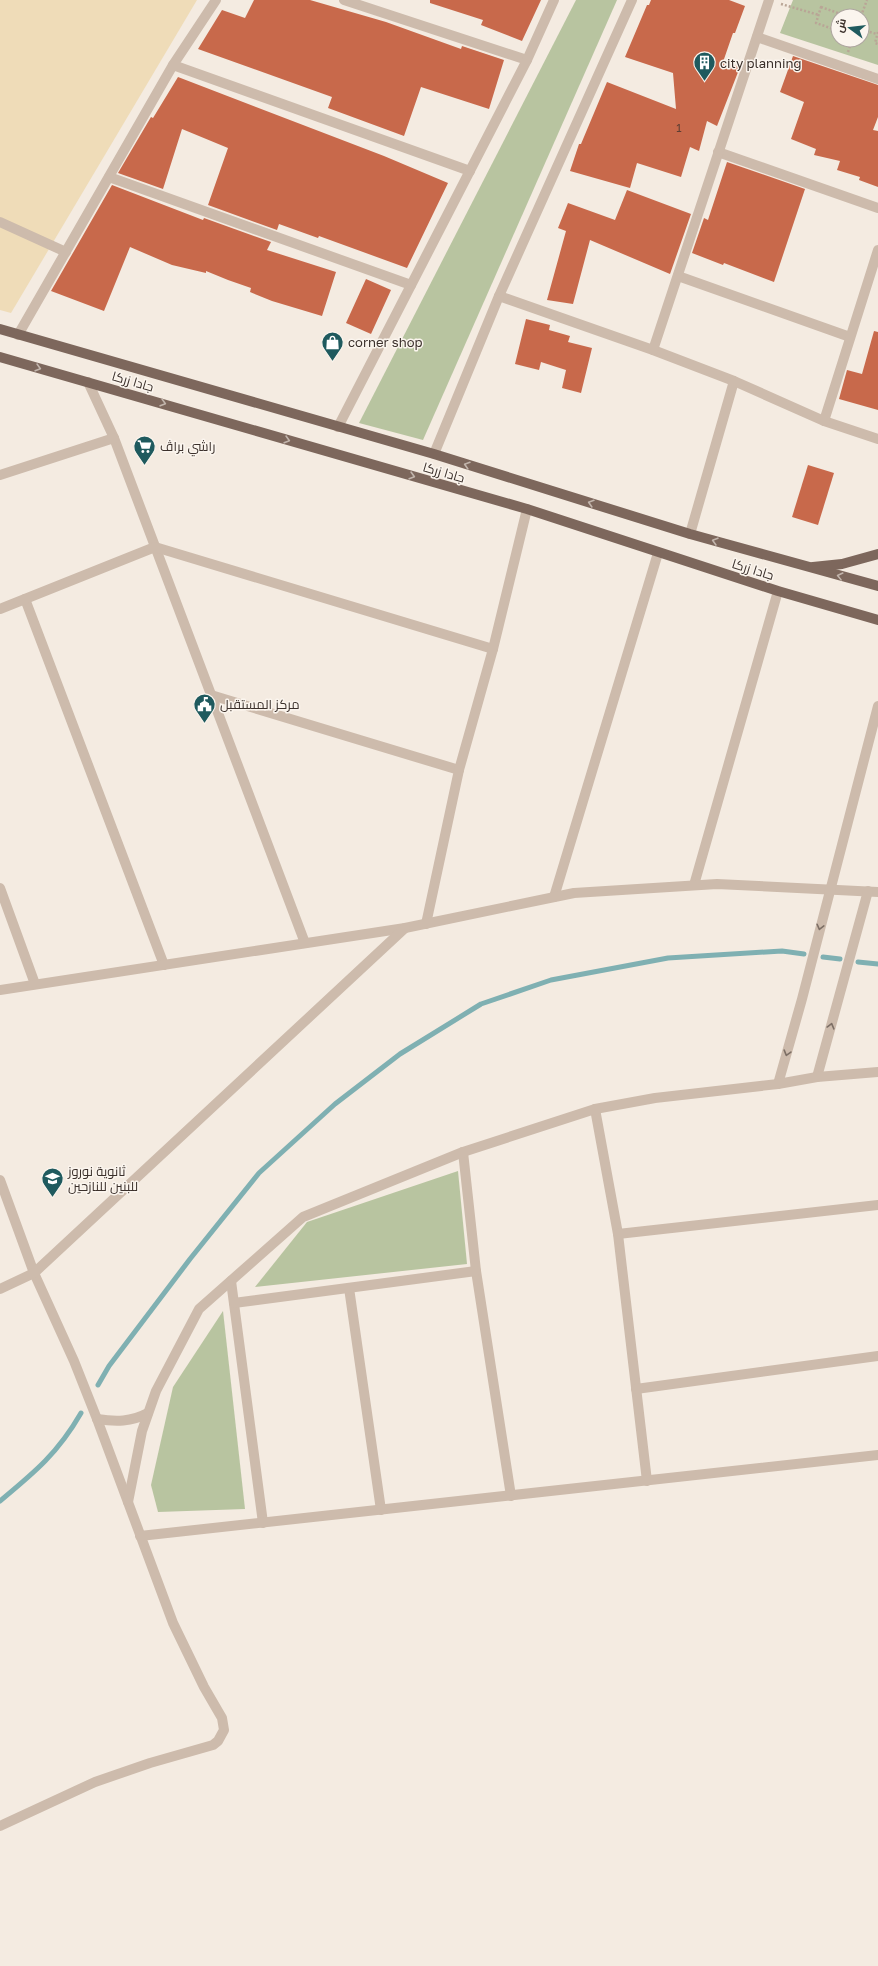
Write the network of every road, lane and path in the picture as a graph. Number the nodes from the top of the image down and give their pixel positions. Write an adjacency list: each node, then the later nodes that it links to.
1 (216, 0): 15 (street)
2 (344, 0): 14 (street)
3 (554, 0): 14 (street)
4 (632, 0): 26 (street)
5 (768, 0): 7 (path); 10 (street)
6 (830, 10): 7 (path)
7 (818, 15): 8 (path)
8 (830, 28)
9 (878, 33): 11 (path)
10 (757, 37): 16 (street); 17 (street)
11 (878, 44)
12 (849, 48): 13 (path)
13 (848, 52)
14 (527, 60): 18 (street)
15 (173, 65): 18 (street); 19 (street)
16 (878, 79)
17 (718, 152): 20 (street); 24 (street)
18 (470, 171): 25 (street)
19 (109, 177): 23 (street); 25 (street)
20 (878, 208)
21 (0, 222): 23 (street)
22 (878, 250): 29 (street)
23 (66, 252): 28 (street)
24 (678, 276): 29 (street); 30 (street)
25 (411, 285): 35 (street)
26 (499, 296): 30 (street); 38 (street)
27 (0, 329): 28 (main road, جادا زرکا)
28 (18, 335): 35 (main road, جادا زرکا)
29 (850, 337): 34 (street)
30 (653, 350): 32 (street)
31 (0, 357): 33 (main road, جادا زرکا, one-way to 33)
32 (734, 381): 34 (street); 41 (street)
33 (88, 382): 36 (street); 40 (main road, جادا زرکا, one-way to 40)
34 (824, 420): 37 (street)
35 (338, 427): 38 (main road, جادا زرکا)
36 (114, 438): 39 (street); 42 (street)
37 (878, 439)
38 (434, 454): 41 (main road, جادا زرکا, one-way to 38)
39 (0, 475)
40 (527, 509): 43 (main road, جادا زرکا); 51 (street)
41 (690, 534): 45 (main road, جادا زرکا, one-way to 41)
42 (155, 547): 48 (street); 51 (street); 52 (street)
43 (658, 553): 47 (main road, جادا زرکا); 60 (street)
44 (878, 554): 45 (main road)
45 (806, 568): 46 (main road, جادا زرکا, one-way to 45)
46 (878, 586)
47 (778, 590): 50 (main road, جادا زرکا); 56 (street)
48 (25, 599): 49 (street); 64 (street)
49 (0, 609)
50 (878, 620)
51 (493, 649): 55 (street)
52 (211, 695): 55 (street); 63 (street)
53 (878, 706): 54 (street)
54 (874, 736): 58 (street)
55 (459, 770): 61 (street)
56 (694, 885): 58 (street); 60 (street)
57 (0, 888): 65 (street)
58 (830, 890): 59 (street); 69 (street, one-way to 69)
59 (873, 892): 68 (street, one-way to 59)
60 (554, 897): 61 (street)
61 (426, 924): 62 (street)
62 (405, 928): 63 (street); 76 (street)
63 (305, 943): 64 (street)
64 (164, 965): 65 (street)
65 (35, 984): 66 (street)
66 (0, 990)
67 (878, 1072): 68 (street)
68 (817, 1077): 69 (street)
69 (778, 1084): 70 (street)
70 (595, 1109): 71 (street); 74 (street)
71 (463, 1152): 75 (street); 77 (street)
72 (0, 1180): 76 (street)
73 (878, 1205): 74 (street)
74 (618, 1234): 82 (street)
75 (476, 1271): 78 (street); 87 (street)
76 (34, 1273): 79 (street); 84 (street)
77 (231, 1281): 80 (street); 83 (street)
78 (349, 1288): 80 (street); 89 (street)
79 (0, 1289)
80 (234, 1303): 90 (street)
81 (878, 1356): 82 (street)
82 (636, 1389): 86 (street)
83 (148, 1413): 84 (street); 88 (street)
84 (97, 1419): 88 (street)
85 (878, 1455): 86 (street)
86 (647, 1481): 87 (street)
87 (512, 1496): 89 (street)
88 (128, 1502): 91 (street)
89 (381, 1510): 90 (street)
90 (262, 1523): 91 (street)
91 (140, 1536): 92 (street)
92 (0, 1826)

